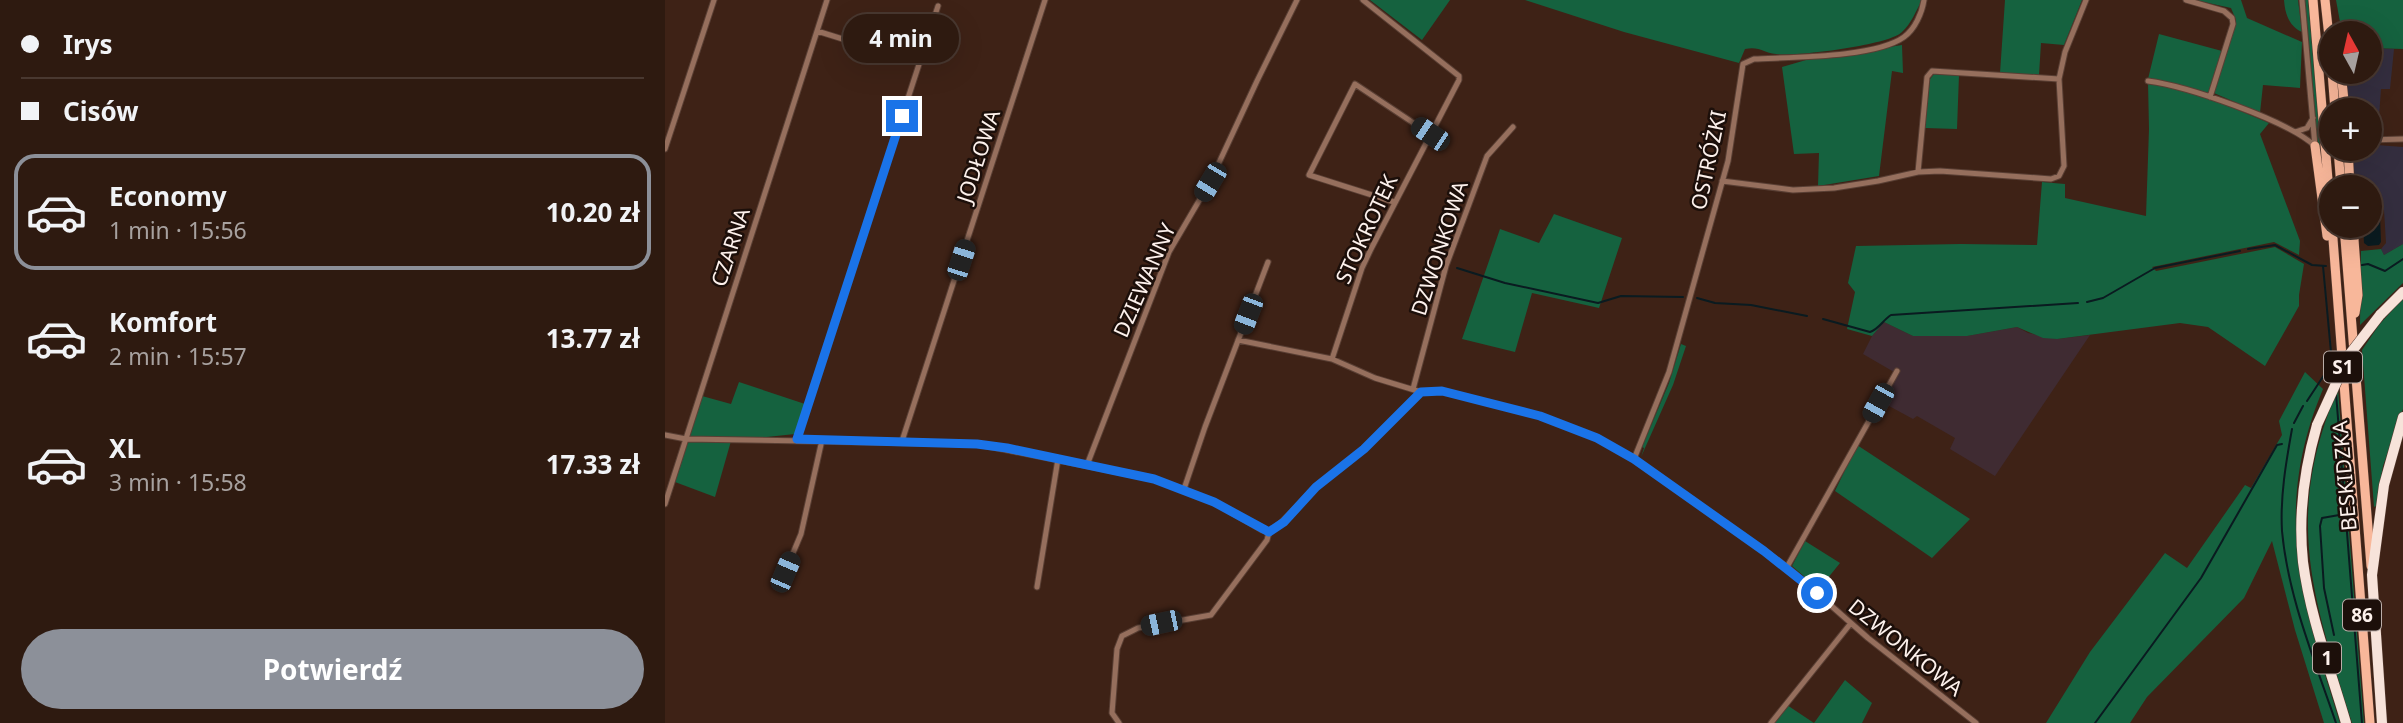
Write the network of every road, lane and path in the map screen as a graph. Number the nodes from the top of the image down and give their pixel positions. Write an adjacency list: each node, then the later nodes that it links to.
1 (714, 0): 27 (street)
2 (827, 0): 15 (street, CZARNA)
3 (1045, 0): 49 (street, JODŁOWA)
4 (1297, 0): 52 (street, DZIEWANNY)
5 (1363, 0): 23 (street, STOKROTEK)
6 (1924, 0): 30 (street, OSTRÓŻKI)
7 (2085, 0): 17 (street)
8 (2186, 0): 19 (street)
9 (2302, 0): 20 (street)
10 (2313, 0): 29 (main road)
11 (2326, 0): 13 (main road); 14 (main road)
12 (938, 6): 16 (street)
13 (2328, 21)
14 (2332, 21)
15 (817, 31): 16 (street); 46 (street, CZARNA)
16 (920, 60): 47 (street)
17 (2059, 79): 28 (street); 28 (street)
18 (2148, 80): 19 (street)
19 (2210, 97): 22 (street)
20 (2313, 118): 22 (street); 26 (street)
21 (1513, 127): 42 (street, DZWONKOWA)
22 (2295, 132): 26 (street)
23 (1430, 134): 31 (street, STOKROTEK); 31 (street)
24 (2403, 139): 25 (street)
25 (2382, 140)
26 (2315, 146): 37 (main road)
27 (665, 149)
28 (1918, 172): 30 (street)
29 (2328, 175)
30 (1722, 181): 51 (street, OSTRÓŻKI)
31 (1394, 202): 40 (street, STOKROTEK)
32 (2333, 238): 37 (main road, BESKIDZKA / 86)
33 (2345, 238): 38 (main road, BESKIDZKA / 86)
34 (2354, 238): 38 (main road)
35 (1268, 262): 39 (street)
36 (2403, 292): 53 (highway, S1, bridge)
37 (2338, 314): 66 (main road, BESKIDZKA / 86)
38 (2352, 328): 59 (main road, BESKIDZKA / 86)
39 (1238, 340): 40 (street, DZWONKOWA); 54 (street)
40 (1332, 359): 42 (street, DZWONKOWA)
41 (1897, 370): 57 (street)
42 (1413, 389): 43 (street, DZWONKOWA)
43 (1421, 392): 51 (street, DZWONKOWA); 56 (street)
44 (2403, 416): 59 (highway)
45 (665, 435): 46 (street)
46 (686, 439): 47 (street); 55 (street, CZARNA)
47 (797, 439): 48 (street)
48 (822, 440): 49 (street); 58 (street)
49 (902, 441): 50 (street)
50 (1058, 459): 52 (street); 60 (street)
51 (1634, 459): 57 (street, DZWONKOWA)
52 (1087, 465): 54 (street)
53 (2304, 480): 65 (highway, 1)
54 (1184, 489): 56 (street)
55 (665, 504)
56 (1269, 532): 62 (street)
57 (1787, 567): 61 (street, DZWONKOWA)
58 (785, 572)
59 (2372, 575): 67 (highway, BESKIDZKA)
60 (1037, 587)
61 (1851, 623): 63 (street); 64 (street, DZWONKOWA)
62 (1119, 723)
63 (1770, 723)
64 (1976, 723)
65 (2346, 723)
66 (2370, 723)
67 (2382, 723)

